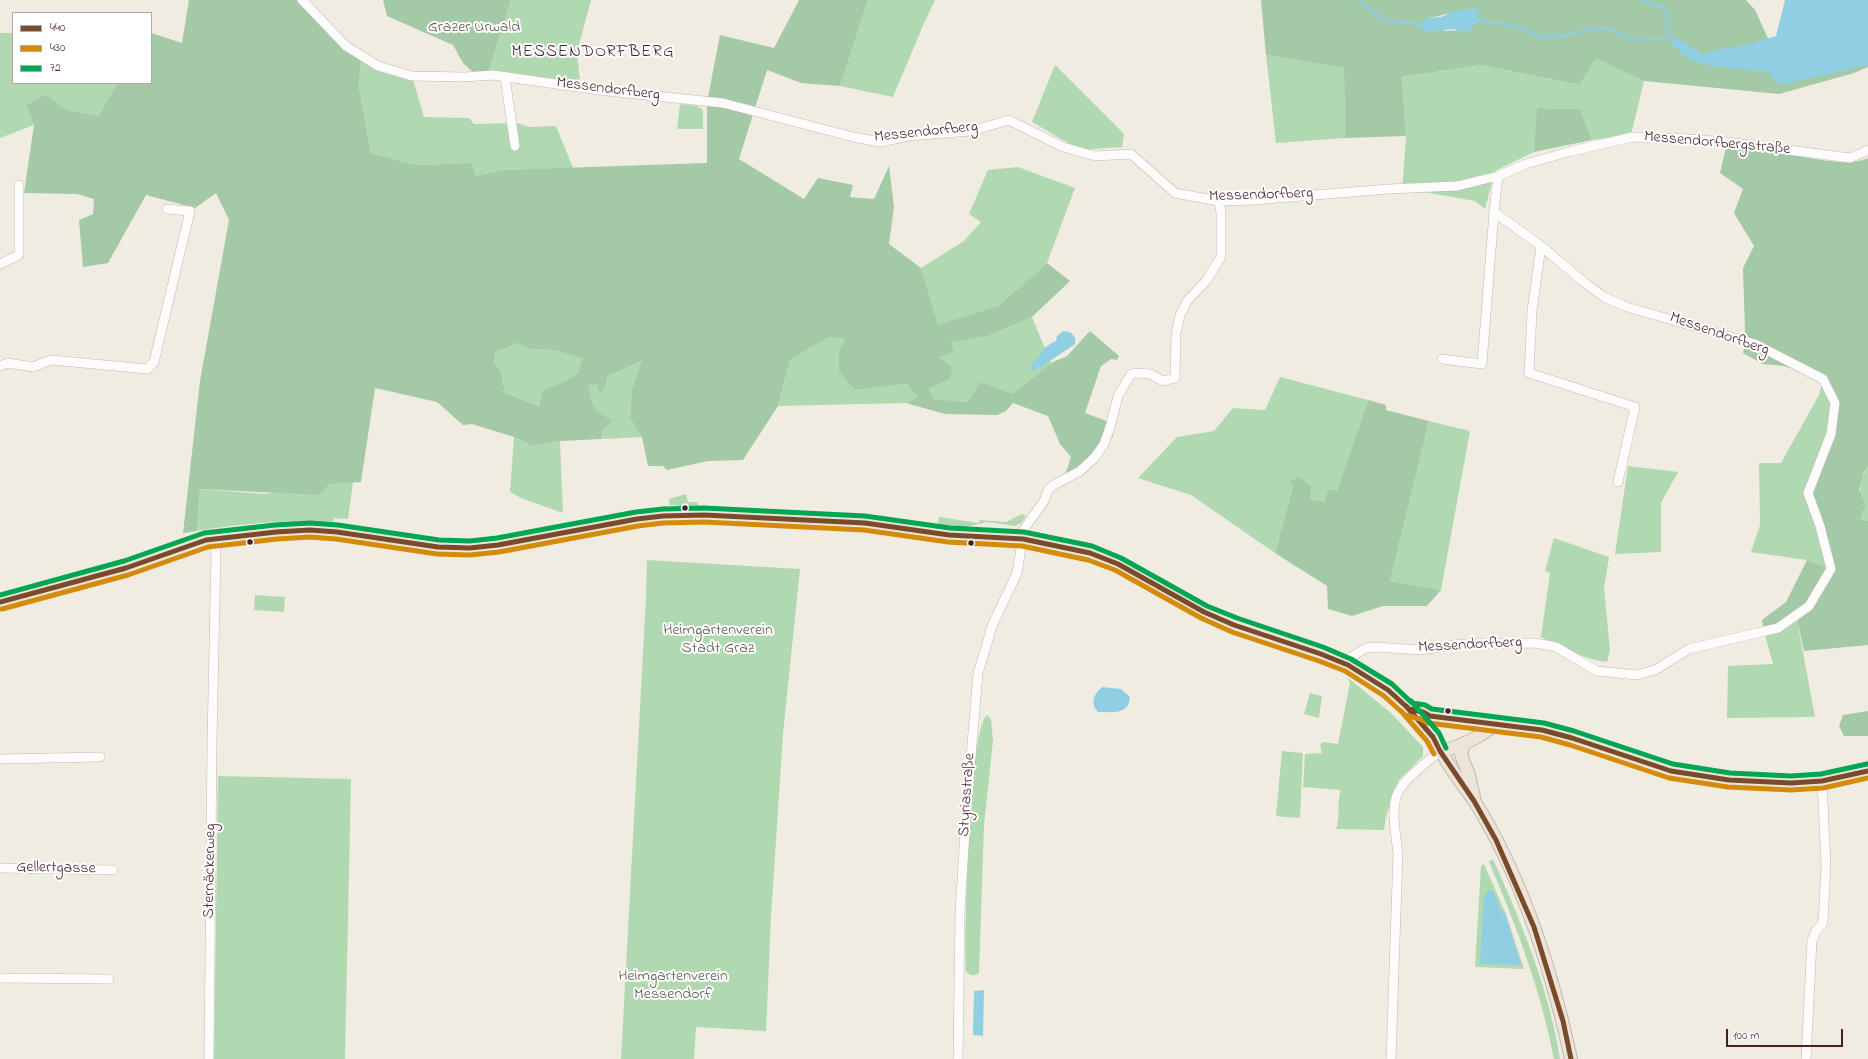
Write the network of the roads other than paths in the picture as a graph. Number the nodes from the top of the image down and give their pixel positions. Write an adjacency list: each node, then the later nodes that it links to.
1 (302, 0): 2 (street, Messendorfberg)
2 (505, 77): 3 (street); 7 (street, Messendorfberg)
3 (515, 146)
4 (1868, 150): 5 (street, Messendorfbergstraße)
5 (1498, 176): 7 (street, Messendorfberg); 9 (street)
6 (19, 185): 11 (street)
7 (1219, 201): 15 (street, Styriastraße)
8 (167, 209): 13 (street)
9 (1494, 212): 10 (street, Messendorfberg); 12 (street)
10 (1541, 246): 14 (street); 18 (street, Messendorfberg)
11 (0, 264)
12 (1442, 359)
13 (0, 366)
14 (1618, 482)
15 (1023, 538): 16 (main road); 18 (main road); 33 (street, Styriastraße)
16 (213, 539): 17 (main road); 32 (street, Sternäckerweg)
17 (0, 602)
18 (1348, 665): 19 (main road)
19 (1409, 709): 20 (main road); 22 (main road)
20 (1491, 723): 21 (main road); 22 (main road); 26 (main road)
21 (1464, 743): 22 (main road); 27 (main road)
22 (1440, 751): 27 (main road); 34 (street)
23 (100, 757): 24 (street)
24 (0, 759)
25 (1868, 771): 26 (main road)
26 (1822, 781): 36 (street)
27 (1474, 801): 35 (main road)
28 (0, 868): 29 (street, Gellertgasse)
29 (113, 870)
30 (0, 978): 31 (street)
31 (109, 978)
32 (209, 1059)
33 (958, 1059)
34 (1391, 1059)
35 (1571, 1059)
36 (1806, 1059)

